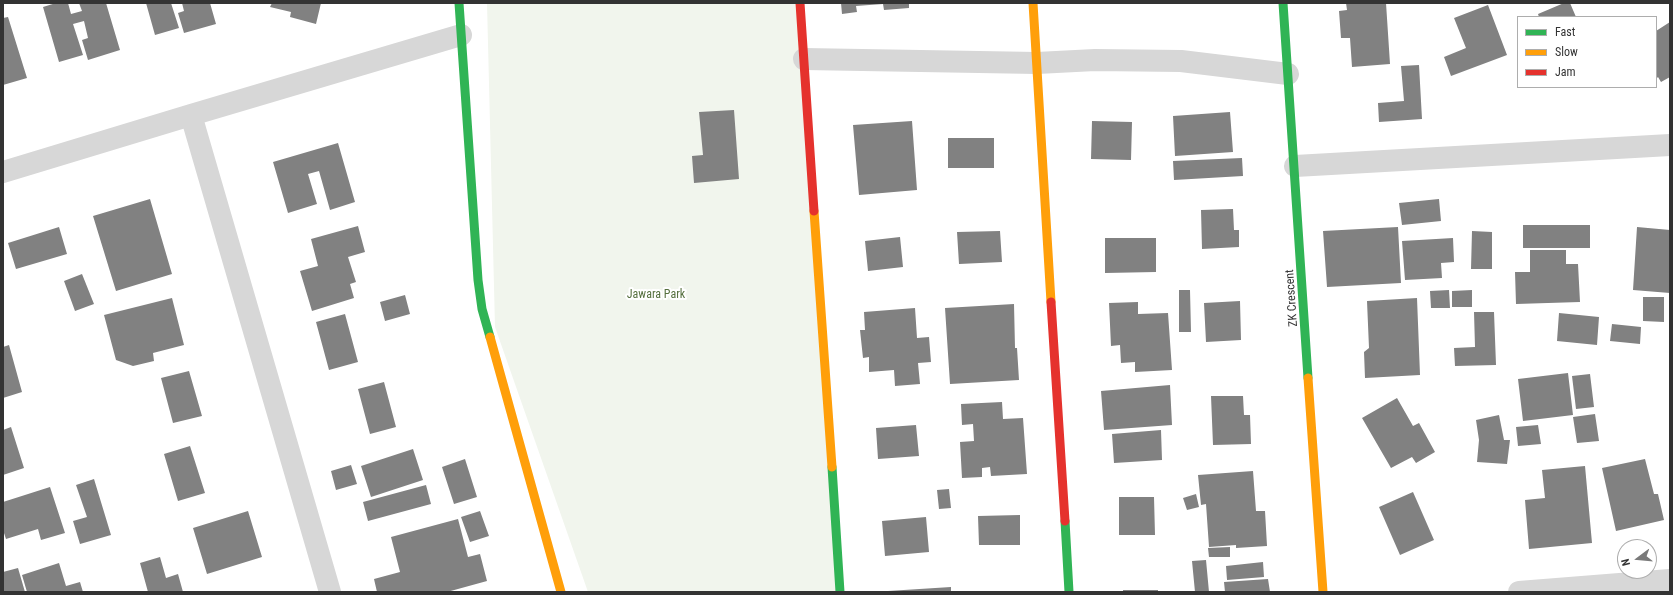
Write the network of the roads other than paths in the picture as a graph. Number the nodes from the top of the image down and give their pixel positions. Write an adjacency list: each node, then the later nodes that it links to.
1 (459, 3): 5 (street)
2 (800, 3): 6 (street)
3 (1033, 3): 7 (street)
4 (1283, 3): 8 (street, ZK Crescent)
5 (461, 35): 9 (street); 15 (street)
6 (804, 59): 7 (street); 16 (street)
7 (1037, 63): 8 (street); 17 (street)
8 (1288, 74): 11 (street, ZK Crescent)
9 (190, 115): 12 (street); 14 (street)
10 (1670, 145): 11 (street)
11 (1295, 166): 18 (street, ZK Crescent)
12 (3, 172)
13 (1670, 580): 19 (street)
14 (330, 592)
15 (561, 592)
16 (840, 592)
17 (1069, 592)
18 (1323, 592)
19 (1519, 592)

